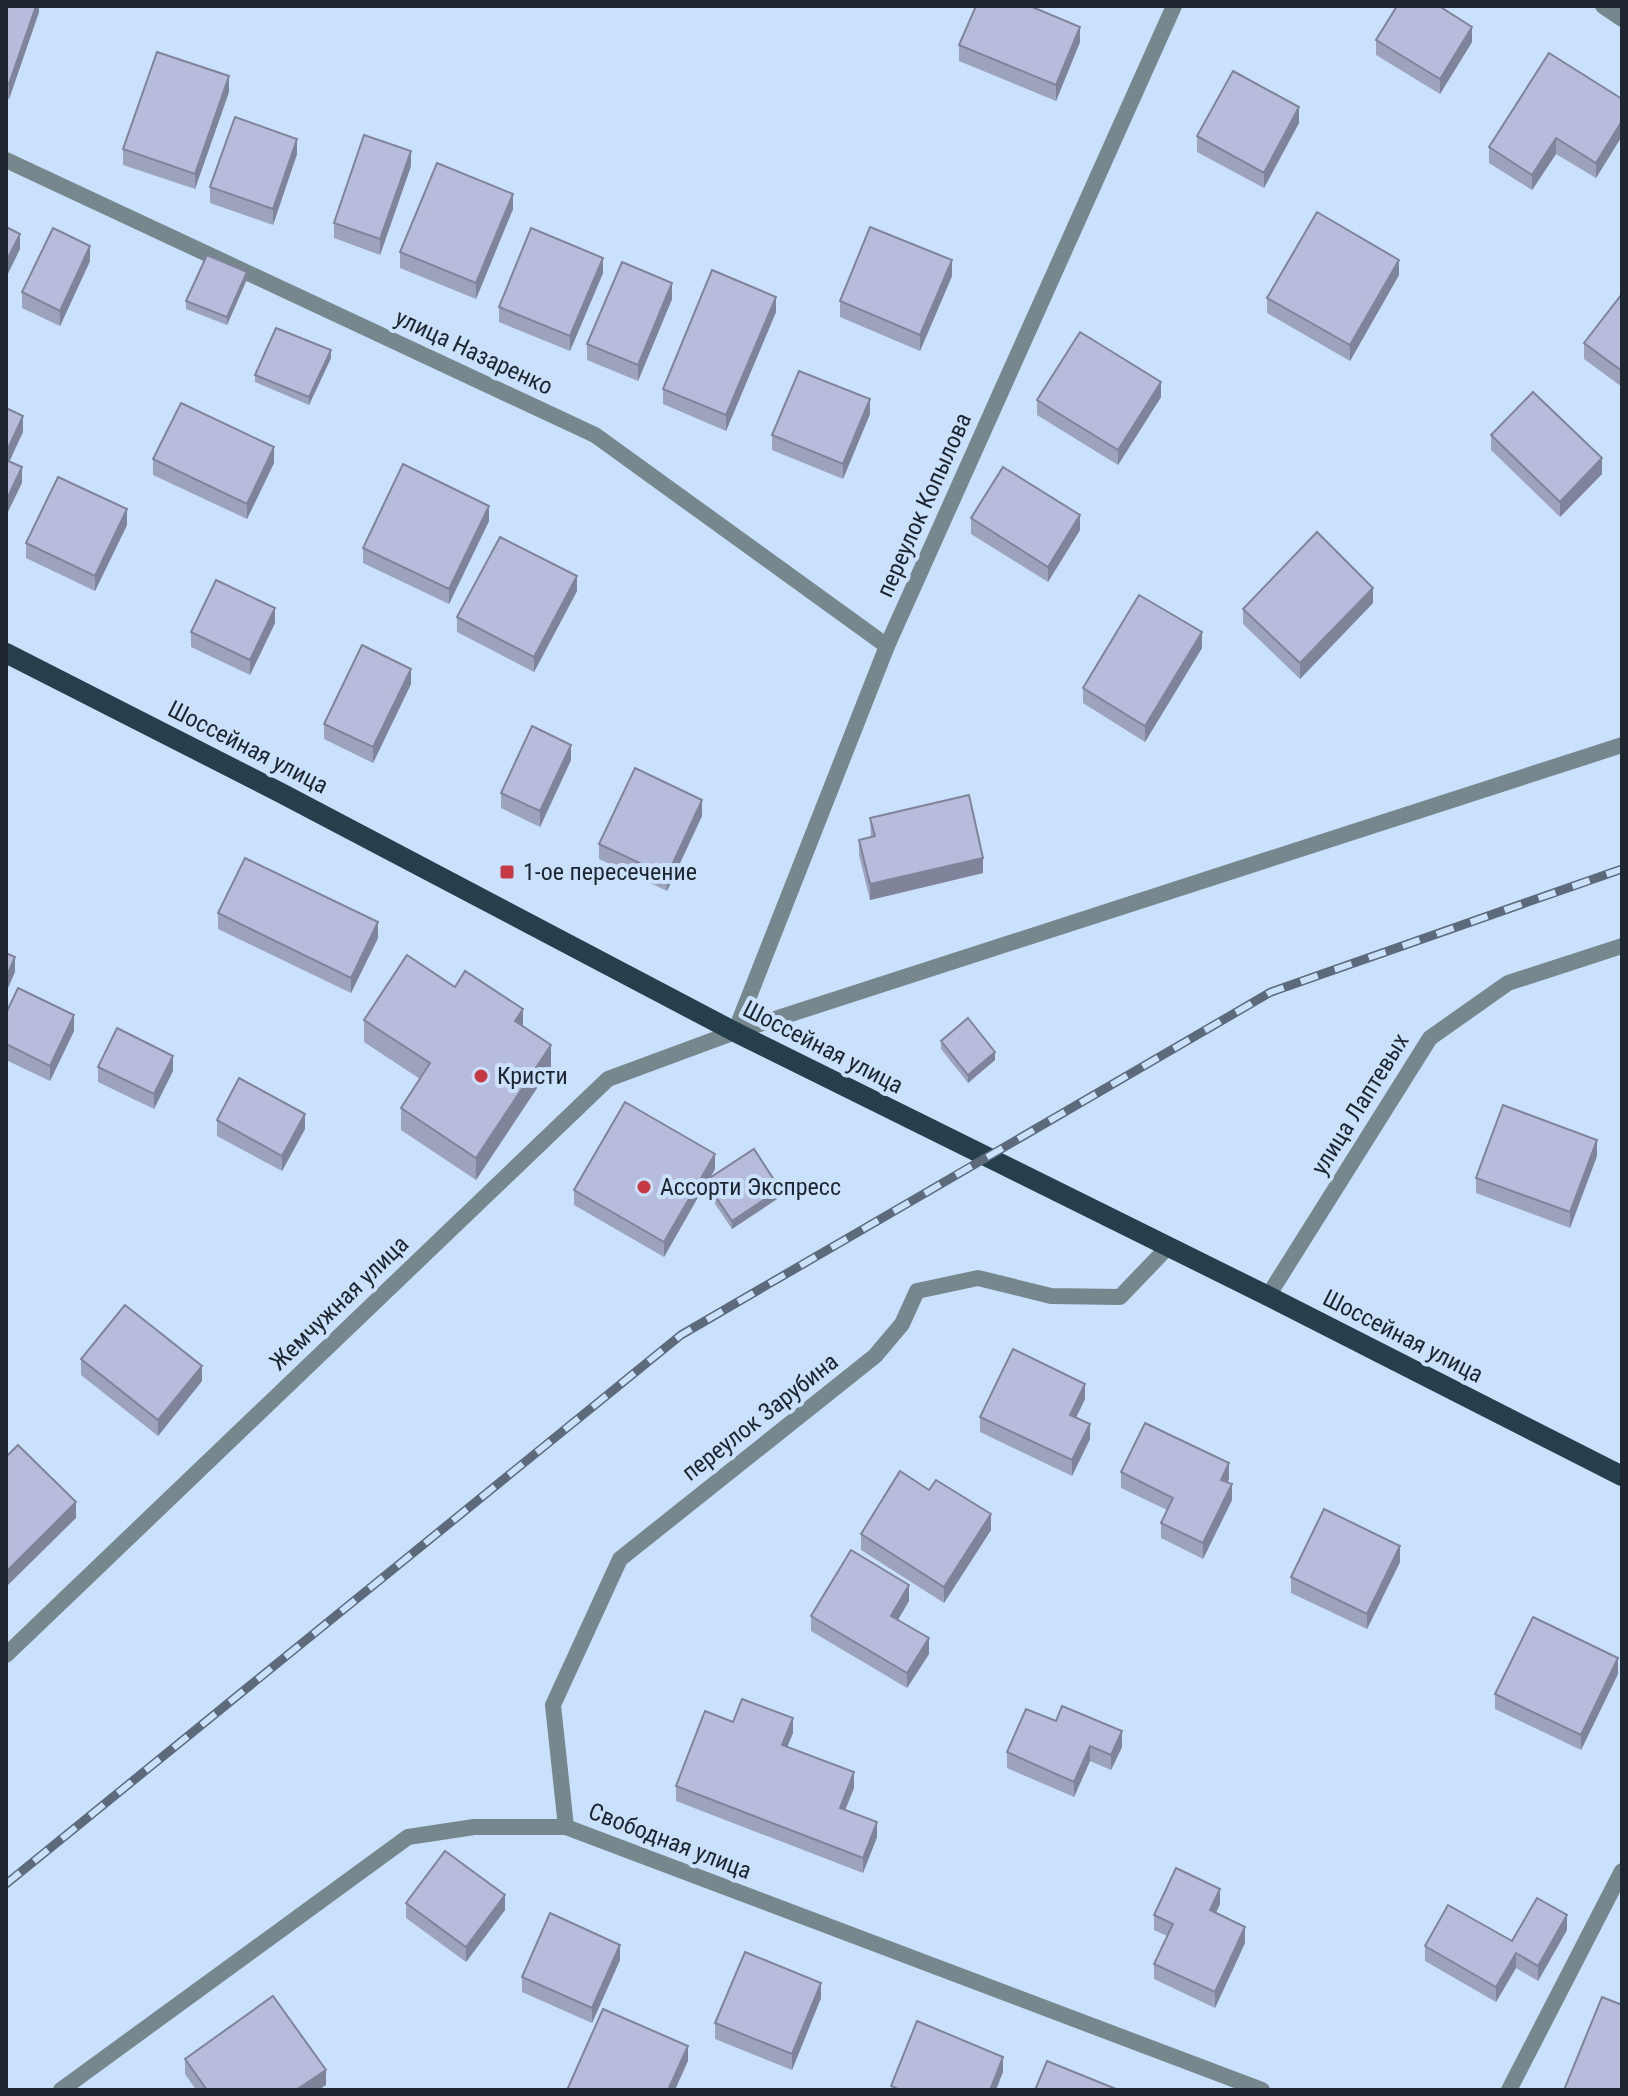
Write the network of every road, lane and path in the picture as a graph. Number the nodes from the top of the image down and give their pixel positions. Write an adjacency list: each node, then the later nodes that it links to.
1 (1174, 6): 5 (street, переулок Копылова)
2 (1603, 6): 3 (street)
3 (1622, 19)
4 (6, 160): 5 (street, улица Назаренко)
5 (887, 646): 9 (street, переулок Копылова)
6 (6, 653): 9 (main road, Шоссейная улица)
7 (1622, 745): 9 (street, Жемчужная улица)
8 (1622, 946): 11 (street, улица Лаптевых)
9 (735, 1032): 10 (main road, Шоссейная улица); 13 (street, Жемчужная улица)
10 (1168, 1247): 11 (main road, Шоссейная улица); 14 (street, переулок Зарубина)
11 (1268, 1296): 12 (main road, Шоссейная улица)
12 (1622, 1476)
13 (6, 1655)
14 (566, 1827): 16 (street, Свободная улица); 17 (street, Свободная улица)
15 (1622, 1871): 18 (street)
16 (61, 2090)
17 (1262, 2090)
18 (1509, 2090)

